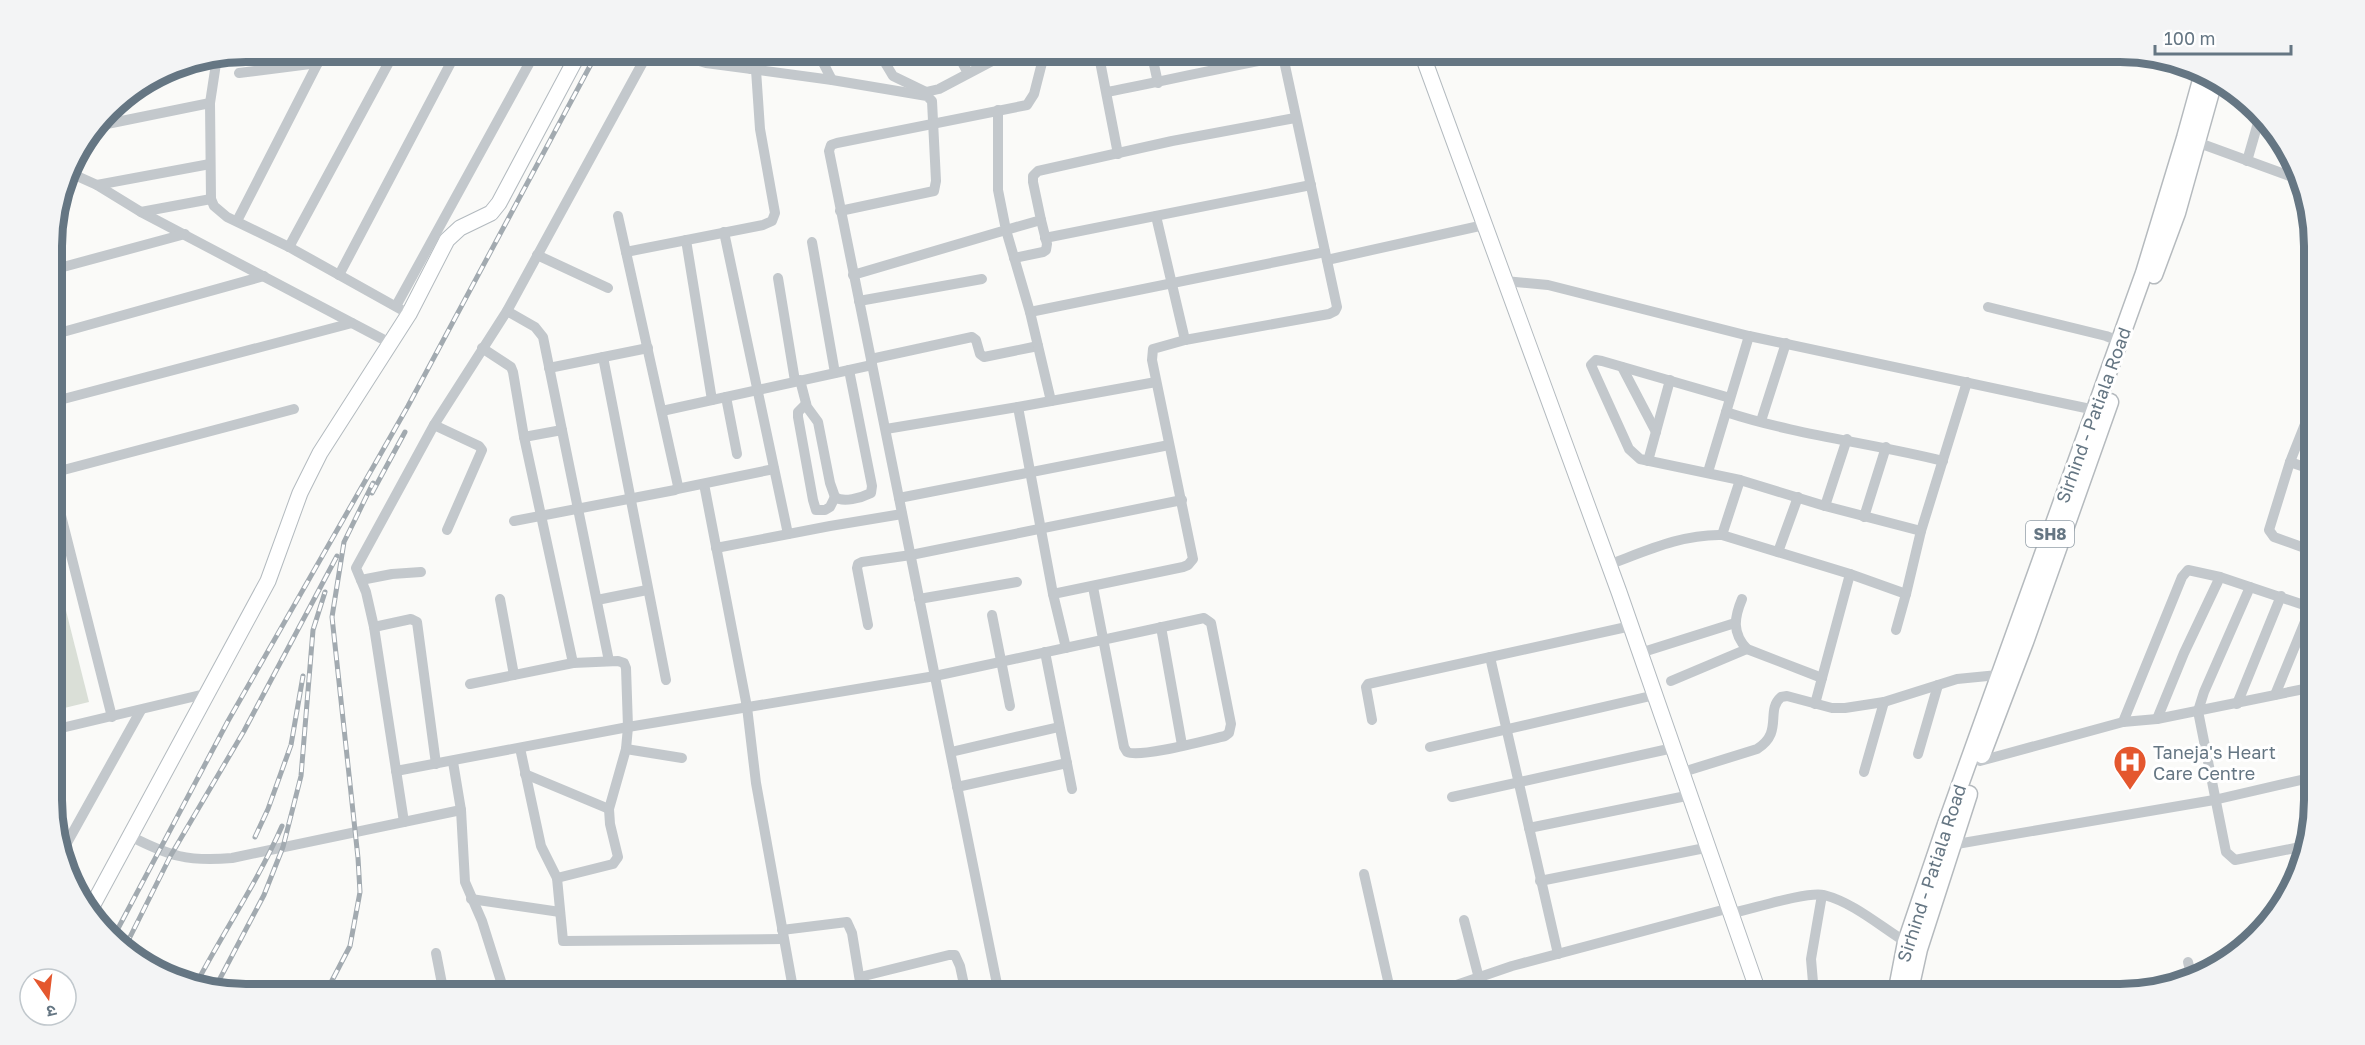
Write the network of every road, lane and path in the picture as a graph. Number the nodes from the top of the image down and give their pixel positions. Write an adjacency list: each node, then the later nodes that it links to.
1 (389, 62): 59 (street)
2 (451, 62): 67 (street)
3 (530, 62): 75 (street)
4 (574, 62): 75 (street)
5 (643, 62): 61 (street)
6 (703, 62): 20 (street)
7 (757, 62): 23 (street)
8 (823, 62): 26 (street)
9 (885, 62): 25 (street)
10 (962, 62): 25 (street)
11 (990, 62): 25 (street)
12 (1042, 62): 32 (street)
13 (1100, 62): 30 (street)
14 (1153, 62): 28 (street)
15 (1214, 62): 22 (street)
16 (1249, 62): 22 (street)
17 (1284, 62): 33 (street)
18 (1425, 62): 52 (street)
19 (318, 63): 24 (street); 51 (street)
20 (706, 63): 23 (street)
21 (216, 64): 31 (street)
22 (1215, 68): 28 (street)
23 (754, 70): 26 (street); 54 (street)
24 (239, 73)
25 (968, 73)
26 (832, 80): 34 (street)
27 (2201, 81): 37 (main road, Sirhind - Patiala Road / SH8)
28 (1158, 83): 30 (street)
29 (2212, 87): 37 (main road)
30 (1107, 92): 38 (street)
31 (210, 103): 35 (street); 40 (street)
32 (998, 110): 34 (street); 53 (street)
33 (1295, 118): 38 (street); 44 (street)
34 (933, 123): 46 (street); 46 (street)
35 (107, 124)
36 (2257, 125): 39 (street)
37 (2191, 140): 39 (street); 82 (main road, Sirhind - Patiala Road / SH8); 222 (main road)
38 (1118, 154): 50 (street)
39 (2247, 161): 42 (street)
40 (210, 164): 43 (street); 45 (street)
41 (76, 175): 43 (street)
42 (2289, 176)
43 (97, 185): 47 (street)
44 (1311, 185): 49 (street); 62 (street)
45 (211, 199): 47 (street); 51 (street)
46 (840, 211): 65 (street)
47 (141, 212): 55 (street)
48 (618, 216): 60 (street)
49 (1156, 216): 56 (street); 71 (street)
50 (1041, 220): 53 (street); 56 (street)
51 (237, 221): 59 (street)
52 (1484, 225): 62 (street); 70 (street)
53 (1006, 230): 63 (street); 65 (street)
54 (724, 232): 57 (street); 98 (street)
55 (185, 234): 64 (street); 66 (street)
56 (1045, 238): 63 (street)
57 (686, 240): 60 (street); 102 (street)
58 (812, 242): 93 (street)
59 (289, 247): 67 (street)
60 (626, 252): 87 (street)
61 (537, 255): 72 (street); 76 (street)
62 (1326, 256): 71 (street); 81 (street)
63 (1014, 258): 77 (street)
64 (62, 267)
65 (853, 275): 73 (street)
66 (264, 276): 78 (street); 79 (street)
67 (339, 276): 75 (street)
68 (778, 278): 95 (street)
69 (982, 279): 73 (street)
70 (1504, 281): 80 (street); 153 (street)
71 (1172, 284): 77 (street); 81 (street)
72 (608, 288)
73 (859, 301): 89 (street)
74 (1988, 307): 82 (street)
75 (402, 310): 83 (street)
76 (507, 311): 86 (street); 91 (street)
77 (1030, 312): 85 (street)
78 (352, 323): 83 (street); 101 (street)
79 (62, 332)
80 (1749, 336): 84 (street); 100 (street)
81 (1185, 340): 96 (street)
82 (2121, 342): 107 (main road, Sirhind - Patiala Road / SH8)
83 (390, 343): 196 (street)
84 (1786, 343): 97 (street); 110 (street)
85 (1038, 346): 89 (street); 103 (street)
86 (482, 348): 111 (street); 116 (street)
87 (648, 348): 88 (street); 108 (street)
88 (603, 357): 91 (street); 135 (street)
89 (872, 362): 92 (street); 113 (street)
90 (1622, 367): 94 (street); 115 (street); 121 (street)
91 (549, 368): 114 (street)
92 (849, 370): 93 (street); 132 (street)
93 (835, 373): 95 (street)
94 (1670, 380): 100 (street); 115 (street)
95 (797, 381): 98 (street); 104 (street)
96 (1156, 382): 103 (street); 118 (street)
97 (1967, 382): 107 (street); 122 (street)
98 (757, 390): 99 (street); 125 (street)
99 (726, 397): 102 (street); 120 (street)
100 (1730, 398): 109 (street)
101 (62, 399)
102 (712, 400): 108 (street)
103 (1051, 401): 105 (street)
104 (806, 404): 132 (street); 132 (street)
105 (1018, 407): 113 (street); 127 (street)
106 (294, 409): 126 (street)
107 (2095, 410): 188 (main road, Sirhind - Patiala Road / SH8)
108 (662, 411): 131 (street)
109 (1726, 412): 110 (street); 128 (street)
110 (1761, 422): 117 (street)
111 (434, 425): 144 (street); 157 (street)
112 (2304, 427): 123 (street)
113 (886, 429): 134 (street)
114 (562, 430): 116 (street); 138 (street)
115 (1656, 432): 121 (street)
116 (524, 437): 140 (street)
117 (1847, 440): 119 (street); 137 (street)
118 (1169, 445): 127 (street); 136 (street)
119 (1886, 447): 122 (street); 141 (street)
120 (737, 454)
121 (1648, 461): 128 (street)
122 (1943, 461): 146 (street)
123 (2290, 462): 124 (street); 149 (street)
124 (2304, 467)
125 (774, 469): 130 (street); 147 (street)
126 (62, 470)
127 (1031, 472): 134 (street); 145 (street)
128 (1708, 472): 129 (street)
129 (1740, 480): 133 (street); 148 (street)
130 (704, 484): 131 (street); 150 (street)
131 (677, 489): 135 (street)
132 (835, 497)
133 (1798, 497): 137 (street); 151 (street)
134 (899, 498): 139 (street)
135 (630, 500): 138 (street); 161 (street)
136 (1182, 500): 145 (street); 159 (street)
137 (1825, 506): 141 (street)
138 (579, 510): 140 (street); 168 (street)
139 (903, 514): 147 (street); 152 (street)
140 (542, 516): 143 (street); 186 (street)
141 (1864, 517): 146 (street)
142 (61, 518): 206 (street)
143 (514, 521)
144 (447, 530)
145 (1042, 530): 152 (street); 162 (street)
146 (1921, 531): 163 (street)
147 (788, 534): 150 (street)
148 (1722, 535): 151 (street); 153 (street)
149 (2304, 547)
150 (716, 548): 203 (street)
151 (1778, 552): 155 (street)
152 (911, 555): 166 (street); 172 (street)
153 (1608, 564): 173 (street)
154 (421, 572): 157 (street)
155 (1850, 574): 163 (street); 190 (street)
156 (2220, 577): 160 (street); 207 (street); 209 (street)
157 (361, 580): 174 (street)
158 (1017, 582): 166 (street)
159 (1093, 587): 162 (street); 178 (street)
160 (2250, 587): 164 (street); 205 (street)
161 (647, 590): 168 (street); 191 (street)
162 (1053, 594): 179 (street)
163 (1906, 594): 177 (street)
164 (2281, 596): 169 (street); 201 (street)
165 (500, 599): 187 (street)
166 (919, 599): 189 (street)
167 (1742, 599): 171 (street)
168 (597, 600): 184 (street)
169 (2304, 605)
170 (992, 615): 185 (street)
171 (1735, 623): 180 (street); 182 (street)
172 (868, 625)
173 (1631, 626): 182 (street); 183 (street)
174 (374, 627): 225 (street); 226 (street)
175 (1161, 627): 178 (street); 214 (street); 214 (street)
176 (2304, 627): 197 (street)
177 (1896, 630)
178 (1104, 641): 179 (street); 214 (street)
179 (1066, 648): 181 (street)
180 (1747, 649): 190 (street); 192 (street)
181 (1045, 652): 185 (street); 211 (street)
182 (1640, 653): 198 (street)
183 (1490, 657): 208 (street); 213 (street)
184 (609, 661): 186 (street); 210 (street)
185 (1002, 662): 189 (street); 202 (street)
186 (573, 663): 187 (street)
187 (514, 675): 193 (street)
188 (1998, 675): 194 (street); 256 (main road, Sirhind - Patiala Road / SH8)
189 (935, 676): 203 (street); 219 (street)
190 (1822, 678): 200 (street)
191 (666, 680)
192 (1671, 681)
193 (470, 684)
194 (1938, 685): 199 (street); 220 (street)
195 (2304, 689): 197 (street)
196 (210, 693): 204 (street); 241 (street)
197 (2276, 694): 201 (street)
198 (1655, 695): 213 (street); 217 (street)
199 (1884, 702): 200 (street); 228 (street)
200 (1815, 704): 227 (street)
201 (2237, 704): 205 (street)
202 (1010, 706)
203 (747, 707): 210 (street); 255 (street)
204 (141, 710): 206 (street); 242 (street)
205 (2198, 711): 207 (street); 236 (street)
206 (112, 717): 212 (street)
207 (2157, 719): 209 (street)
208 (1372, 720)
209 (2123, 722): 222 (street)
210 (628, 727): 216 (street); 218 (street)
211 (1059, 727): 219 (street); 224 (street)
212 (61, 728)
213 (1507, 730): 215 (street); 231 (street)
214 (1182, 745)
215 (1430, 747)
216 (520, 748): 223 (street); 229 (street)
217 (1673, 748): 227 (street); 231 (street)
218 (626, 749): 221 (street); 237 (street)
219 (951, 752): 232 (street)
220 (1918, 754)
221 (682, 758)
222 (1980, 761): 243 (main road)
223 (453, 762): 225 (street); 238 (street)
224 (1067, 763): 232 (street); 233 (street)
225 (436, 764): 226 (street)
226 (396, 771): 239 (street)
227 (1683, 772): 234 (street)
228 (1864, 772)
229 (525, 774): 237 (street); 247 (street)
230 (2304, 779): 236 (street)
231 (1520, 783): 235 (street); 240 (street)
232 (957, 787): 275 (street)
233 (1072, 789)
234 (1691, 795): 240 (street); 244 (street)
235 (1452, 796)
236 (2214, 800): 243 (street); 245 (street)
237 (609, 809): 247 (street)
238 (461, 810): 239 (street); 250 (street)
239 (404, 822): 241 (street)
240 (1529, 828): 248 (street)
241 (130, 836): 251 (street)
242 (67, 843)
243 (1951, 845): 256 (main road)
244 (1710, 847): 248 (street); 252 (street)
245 (2296, 850)
246 (1364, 874): 263 (street)
247 (557, 878): 253 (street)
248 (1540, 881): 258 (street)
249 (1822, 895): 252 (street); 256 (street); 267 (street)
250 (471, 899): 253 (street); 271 (street)
251 (94, 903)
252 (1731, 911): 258 (street); 266 (street)
253 (560, 912): 255 (street)
254 (1464, 920): 262 (street)
255 (782, 934): 261 (street); 272 (street)
256 (1912, 945): 268 (main road, Sirhind - Patiala Road / SH8); 269 (main road)
257 (435, 952): 270 (street)
258 (1558, 954): 262 (street)
259 (2188, 962): 260 (street)
260 (2190, 969)
261 (860, 977): 273 (street); 274 (street)
262 (1479, 977): 264 (street); 265 (street)
263 (1389, 983)
264 (1461, 983)
265 (1480, 983)
266 (1755, 983)
267 (1813, 983)
268 (1900, 983)
269 (1910, 983)
270 (442, 984)
271 (502, 984)
272 (792, 984)
273 (861, 984)
274 (964, 984)
275 (997, 984)

